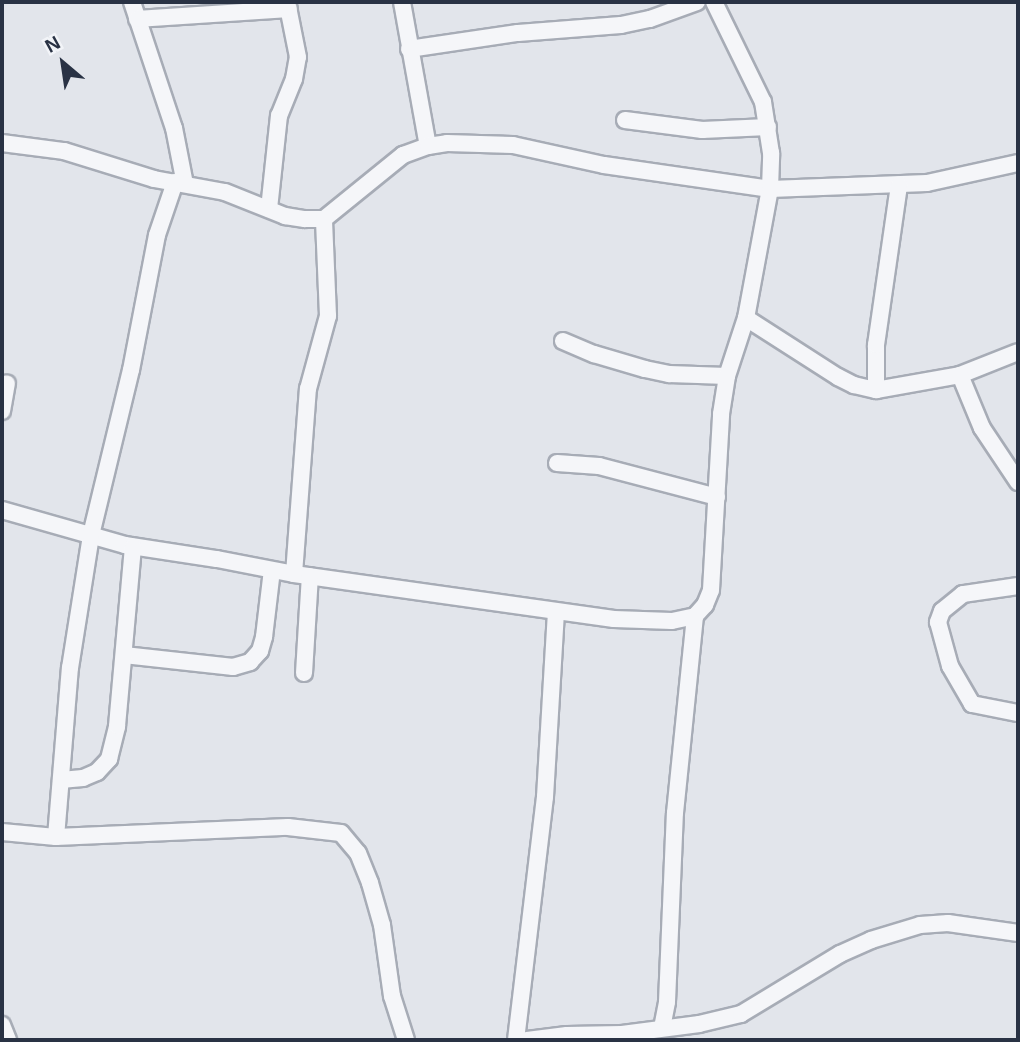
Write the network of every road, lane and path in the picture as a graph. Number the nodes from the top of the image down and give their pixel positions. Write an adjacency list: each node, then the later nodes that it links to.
1 (132, 2): 6 (street)
2 (402, 2): 7 (street)
3 (697, 2): 7 (street)
4 (714, 2): 9 (street)
5 (288, 6): 6 (street); 16 (street)
6 (137, 19): 13 (street)
7 (409, 49): 11 (street)
8 (625, 120): 9 (street)
9 (768, 127): 15 (street)
10 (2, 143): 13 (street)
11 (428, 146): 15 (street); 17 (street)
12 (1018, 163): 14 (street)
13 (180, 183): 16 (street); 30 (street)
14 (899, 185): 15 (street); 24 (street)
15 (771, 189): 18 (street)
16 (269, 209): 17 (street)
17 (324, 219): 33 (street)
18 (746, 318): 22 (street); 24 (street)
19 (563, 341): 22 (street)
20 (1018, 352): 21 (street)
21 (960, 374): 24 (street); 27 (street)
22 (727, 376): 28 (street)
23 (7, 383): 25 (street)
24 (876, 390)
25 (2, 411)
26 (557, 463): 28 (street)
27 (1018, 482)
28 (717, 497): 36 (street)
29 (2, 510): 30 (street)
30 (91, 535): 31 (street); 40 (street)
31 (133, 547): 32 (street); 37 (street)
32 (272, 570): 33 (street); 37 (street)
33 (302, 575): 35 (street); 38 (street)
34 (1018, 586): 39 (street)
35 (556, 613): 36 (street); 48 (street)
36 (695, 616): 45 (street)
37 (124, 655): 40 (street)
38 (304, 673)
39 (1018, 713)
40 (61, 780): 42 (street)
41 (2, 832): 42 (street)
42 (56, 837): 47 (street)
43 (1018, 933): 45 (street)
44 (2, 1024): 46 (street)
45 (662, 1028): 49 (street)
46 (8, 1040)
47 (406, 1040)
48 (516, 1040)
49 (527, 1040)

